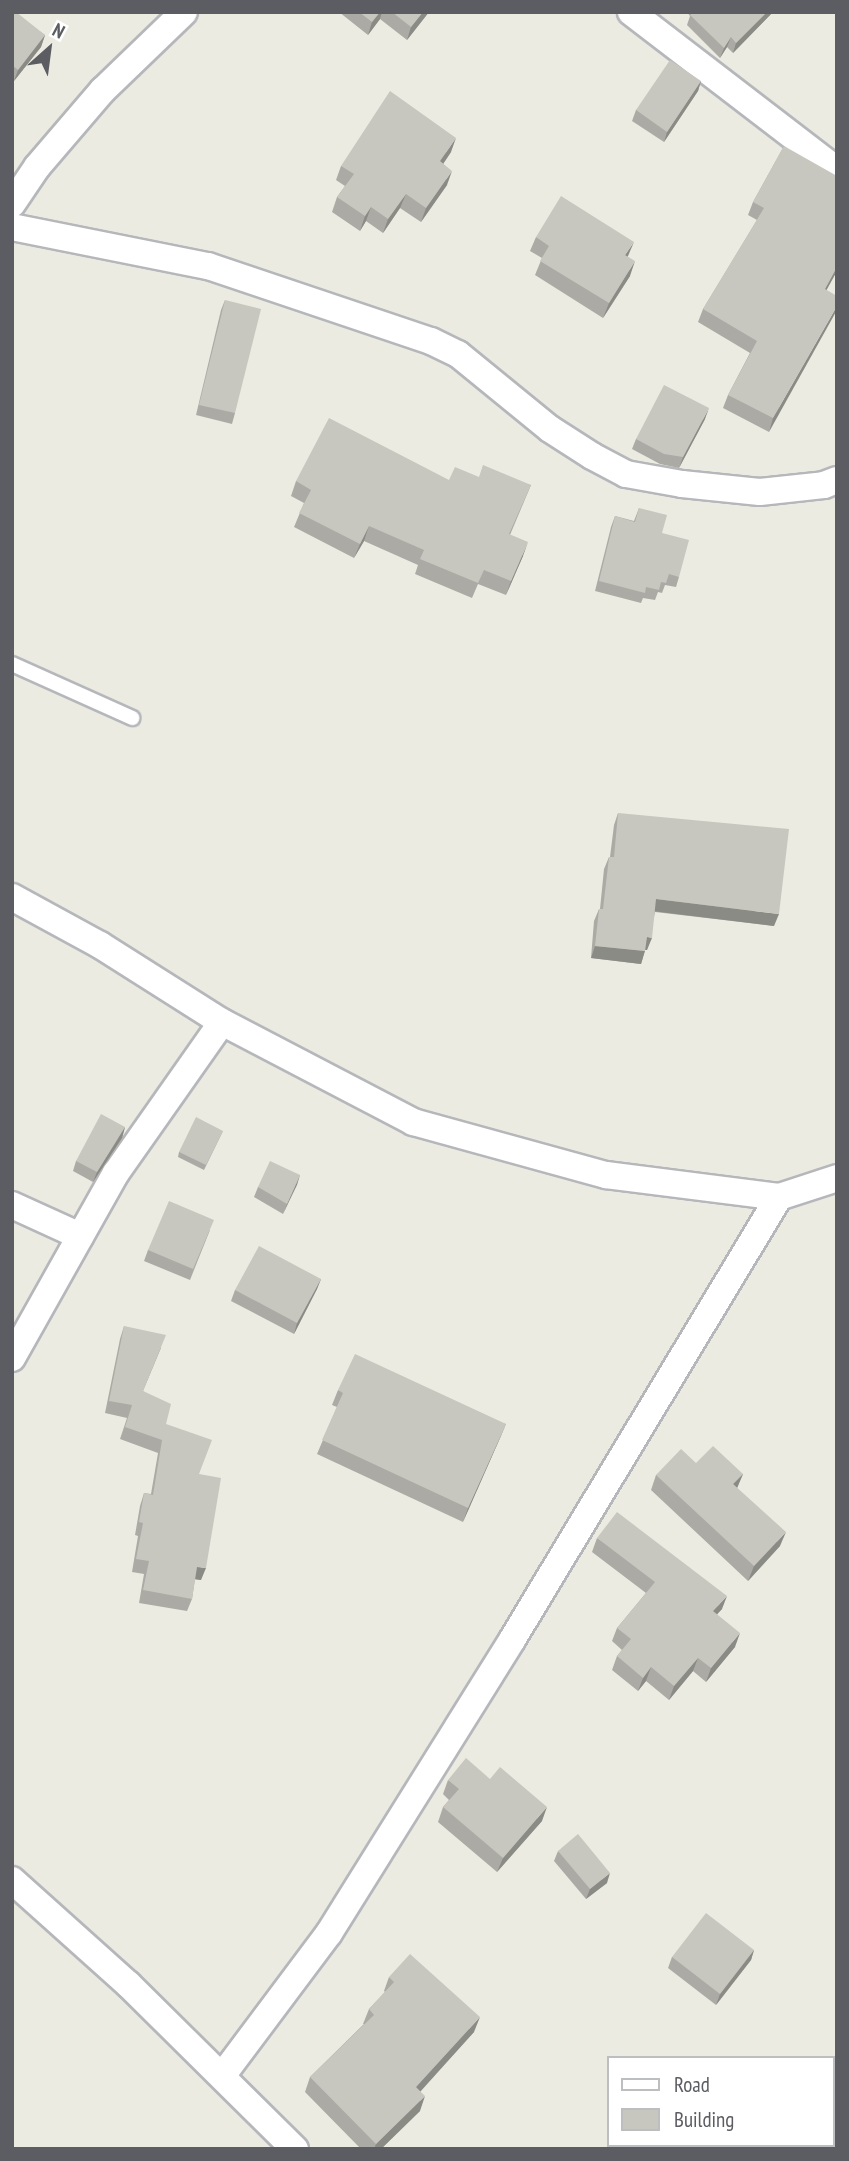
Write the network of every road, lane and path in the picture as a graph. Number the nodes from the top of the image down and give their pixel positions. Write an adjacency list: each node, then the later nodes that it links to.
1 (184, 12): 4 (street)
2 (631, 12): 3 (street)
3 (837, 170)
4 (12, 204)
5 (12, 227): 6 (street)
6 (837, 480)
7 (12, 664): 8 (lane)
8 (132, 718)
9 (12, 897): 10 (street)
10 (222, 1022): 12 (street); 14 (street)
11 (837, 1178): 12 (street)
12 (779, 1197): 17 (street)
13 (12, 1205): 14 (street)
14 (80, 1236): 15 (street)
15 (12, 1358)
16 (12, 1880): 17 (street)
17 (222, 2076): 18 (street)
18 (295, 2149)

